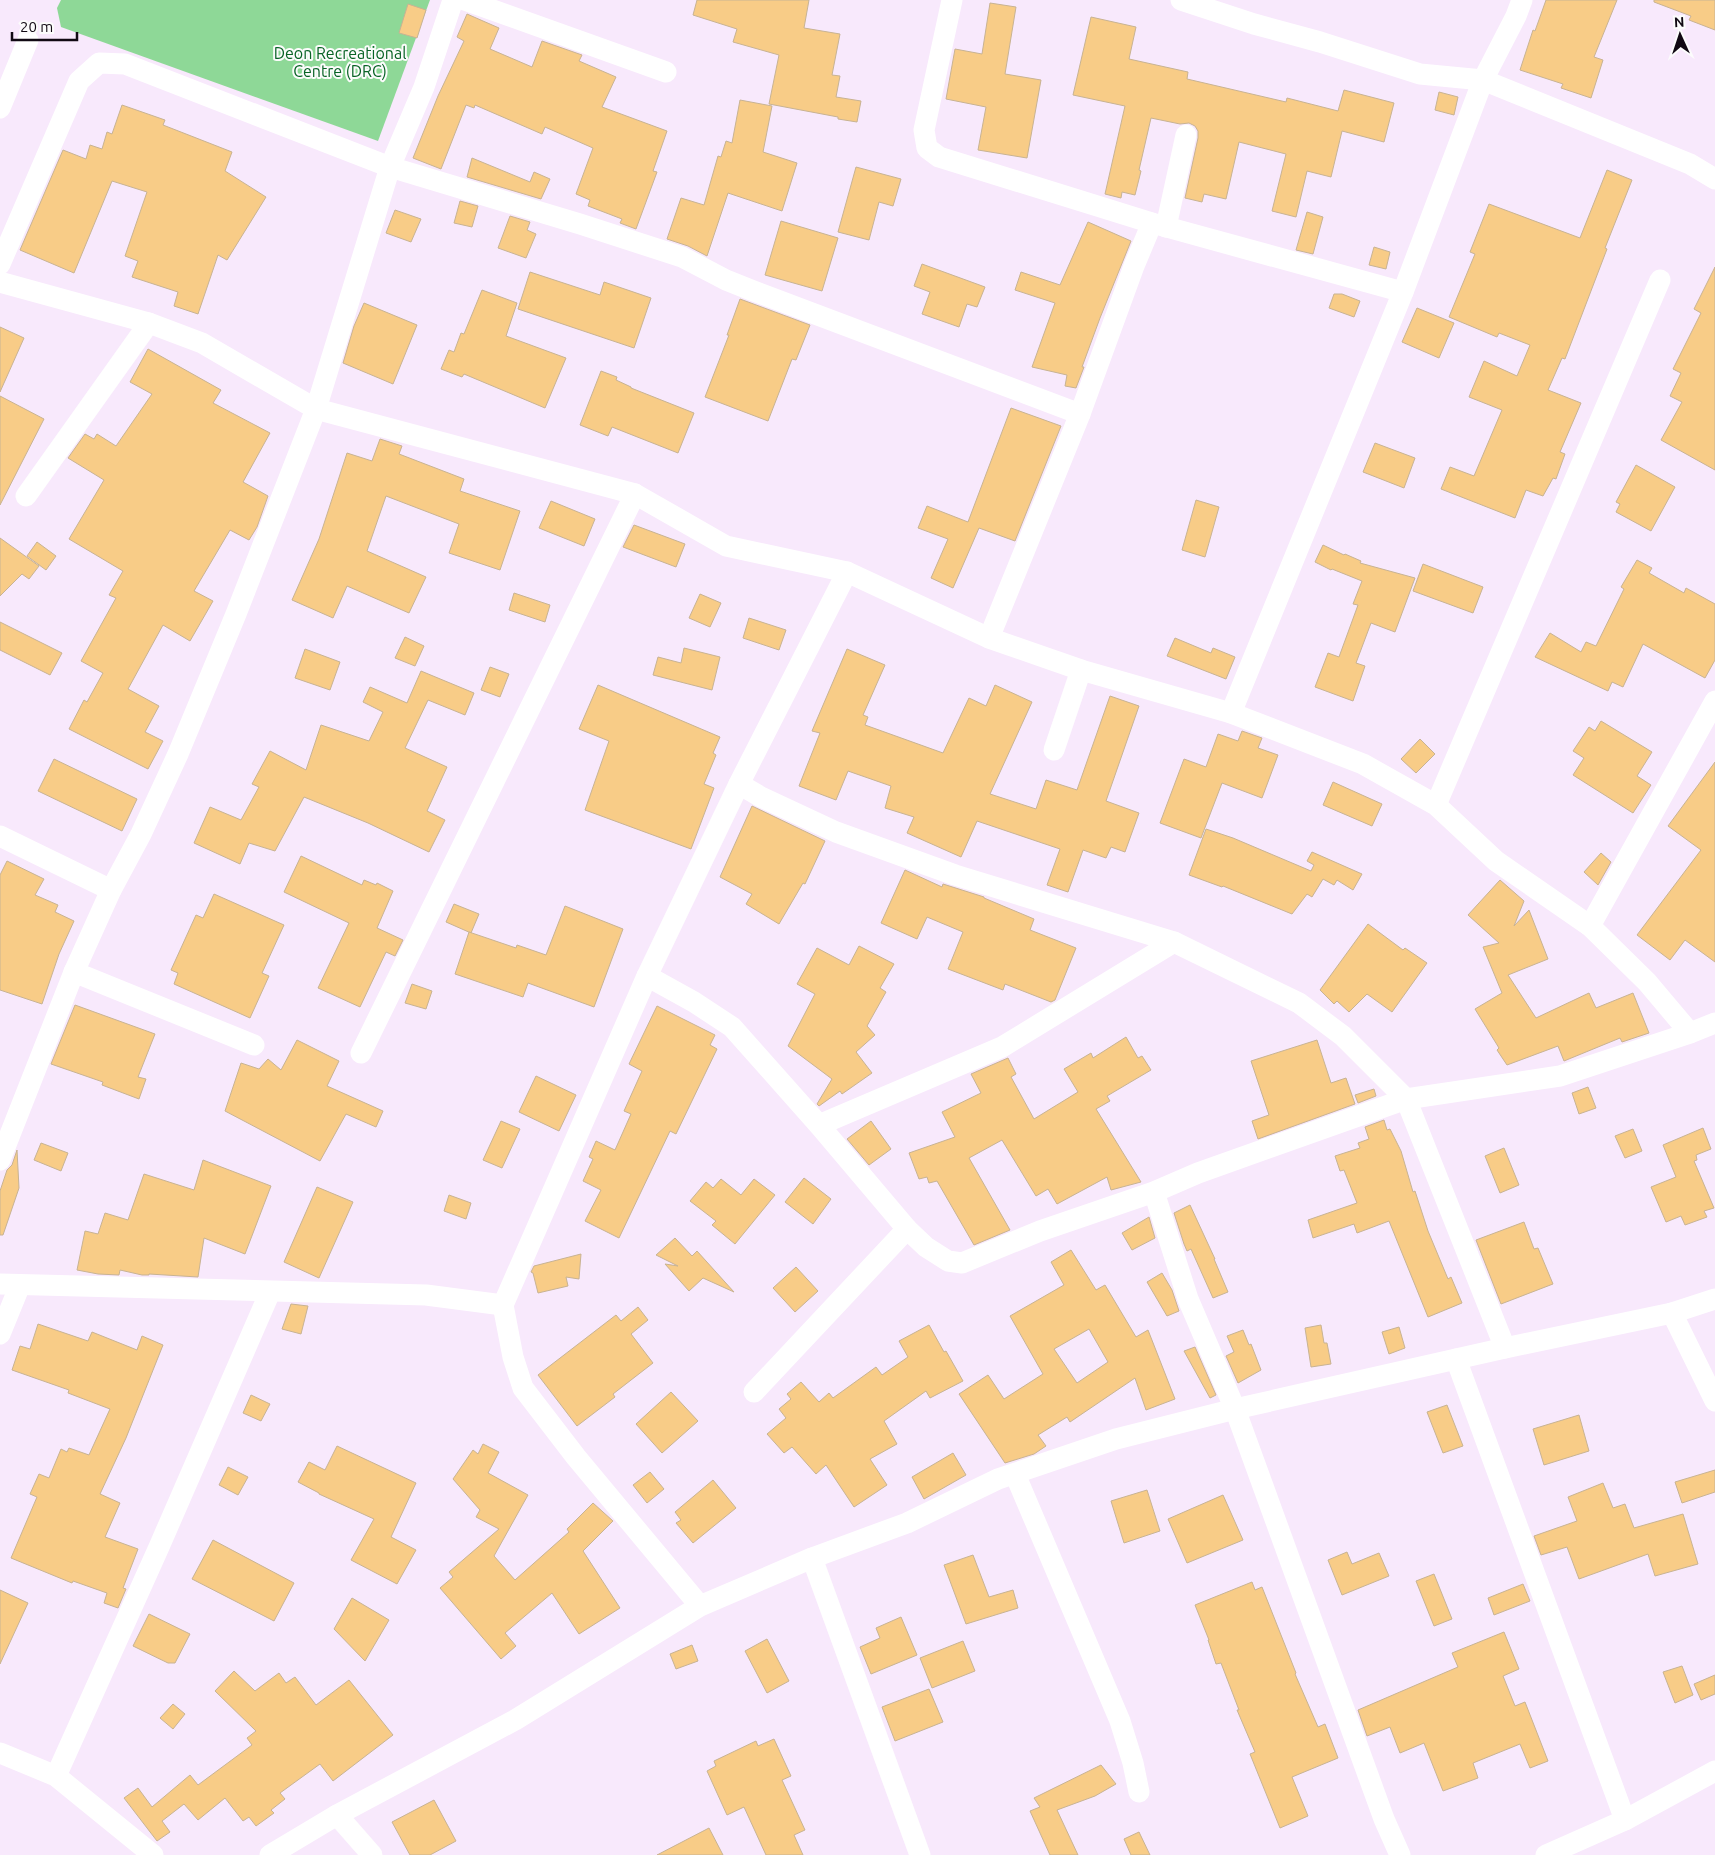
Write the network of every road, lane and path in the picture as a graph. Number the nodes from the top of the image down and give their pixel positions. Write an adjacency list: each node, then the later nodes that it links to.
1 (453, 0): 11 (street)
2 (465, 0): 7 (street)
3 (952, 0): 13 (street)
4 (1181, 0): 8 (street)
5 (1522, 0): 8 (street)
6 (28, 40): 9 (street)
7 (666, 72)
8 (1483, 80): 12 (street); 17 (street)
9 (0, 108)
10 (1186, 136): 13 (street)
11 (390, 167): 14 (street); 19 (street); 20 (street)
12 (1715, 179)
13 (1159, 225): 17 (street); 20 (street)
14 (0, 264)
15 (1660, 280): 30 (street)
16 (0, 282): 18 (street)
17 (1403, 292): 27 (street)
18 (149, 323): 19 (street); 22 (street)
19 (316, 409): 21 (street); 32 (street)
20 (1080, 414): 24 (street)
21 (634, 494): 23 (street); 40 (street)
22 (26, 496)
23 (847, 572): 24 (street); 29 (street)
24 (989, 638): 25 (street)
25 (1081, 670): 27 (street); 28 (street)
26 (1712, 712): 33 (street)
27 (1231, 713): 30 (street)
28 (1054, 750)
29 (739, 784): 34 (street); 36 (street)
30 (1436, 805): 33 (street)
31 (0, 836): 32 (street)
32 (111, 890): 35 (street)
33 (1590, 926): 38 (street)
34 (1174, 942): 41 (street); 42 (street)
35 (74, 972): 39 (street); 43 (street)
36 (647, 976): 42 (street); 49 (street)
37 (1715, 1023): 38 (street)
38 (1690, 1033): 41 (street)
39 (254, 1045)
40 (361, 1053)
41 (1406, 1099): 44 (street); 52 (street)
42 (819, 1125): 45 (street)
43 (0, 1160)
44 (1154, 1192): 45 (street); 56 (street)
45 (907, 1229): 54 (street)
46 (10, 1284): 47 (street); 51 (street)
47 (270, 1292): 49 (street); 62 (street)
48 (1715, 1299): 50 (street)
49 (504, 1305): 59 (street)
50 (1672, 1313): 52 (street); 55 (street)
51 (0, 1334)
52 (1505, 1348): 53 (street)
53 (1456, 1359): 56 (street); 65 (street)
54 (754, 1392)
55 (1715, 1401)
56 (1235, 1409): 57 (street); 70 (street)
57 (1016, 1474): 58 (street); 63 (street)
58 (812, 1558): 59 (street); 69 (street)
59 (700, 1606): 64 (street)
60 (0, 1753): 62 (street)
61 (1715, 1771): 65 (street)
62 (56, 1776): 66 (street)
63 (1140, 1792)
64 (337, 1815): 67 (street); 68 (street)
65 (1625, 1820): 71 (street)
66 (153, 1855)
67 (270, 1855)
68 (372, 1855)
69 (920, 1855)
70 (1400, 1855)
71 (1546, 1855)

